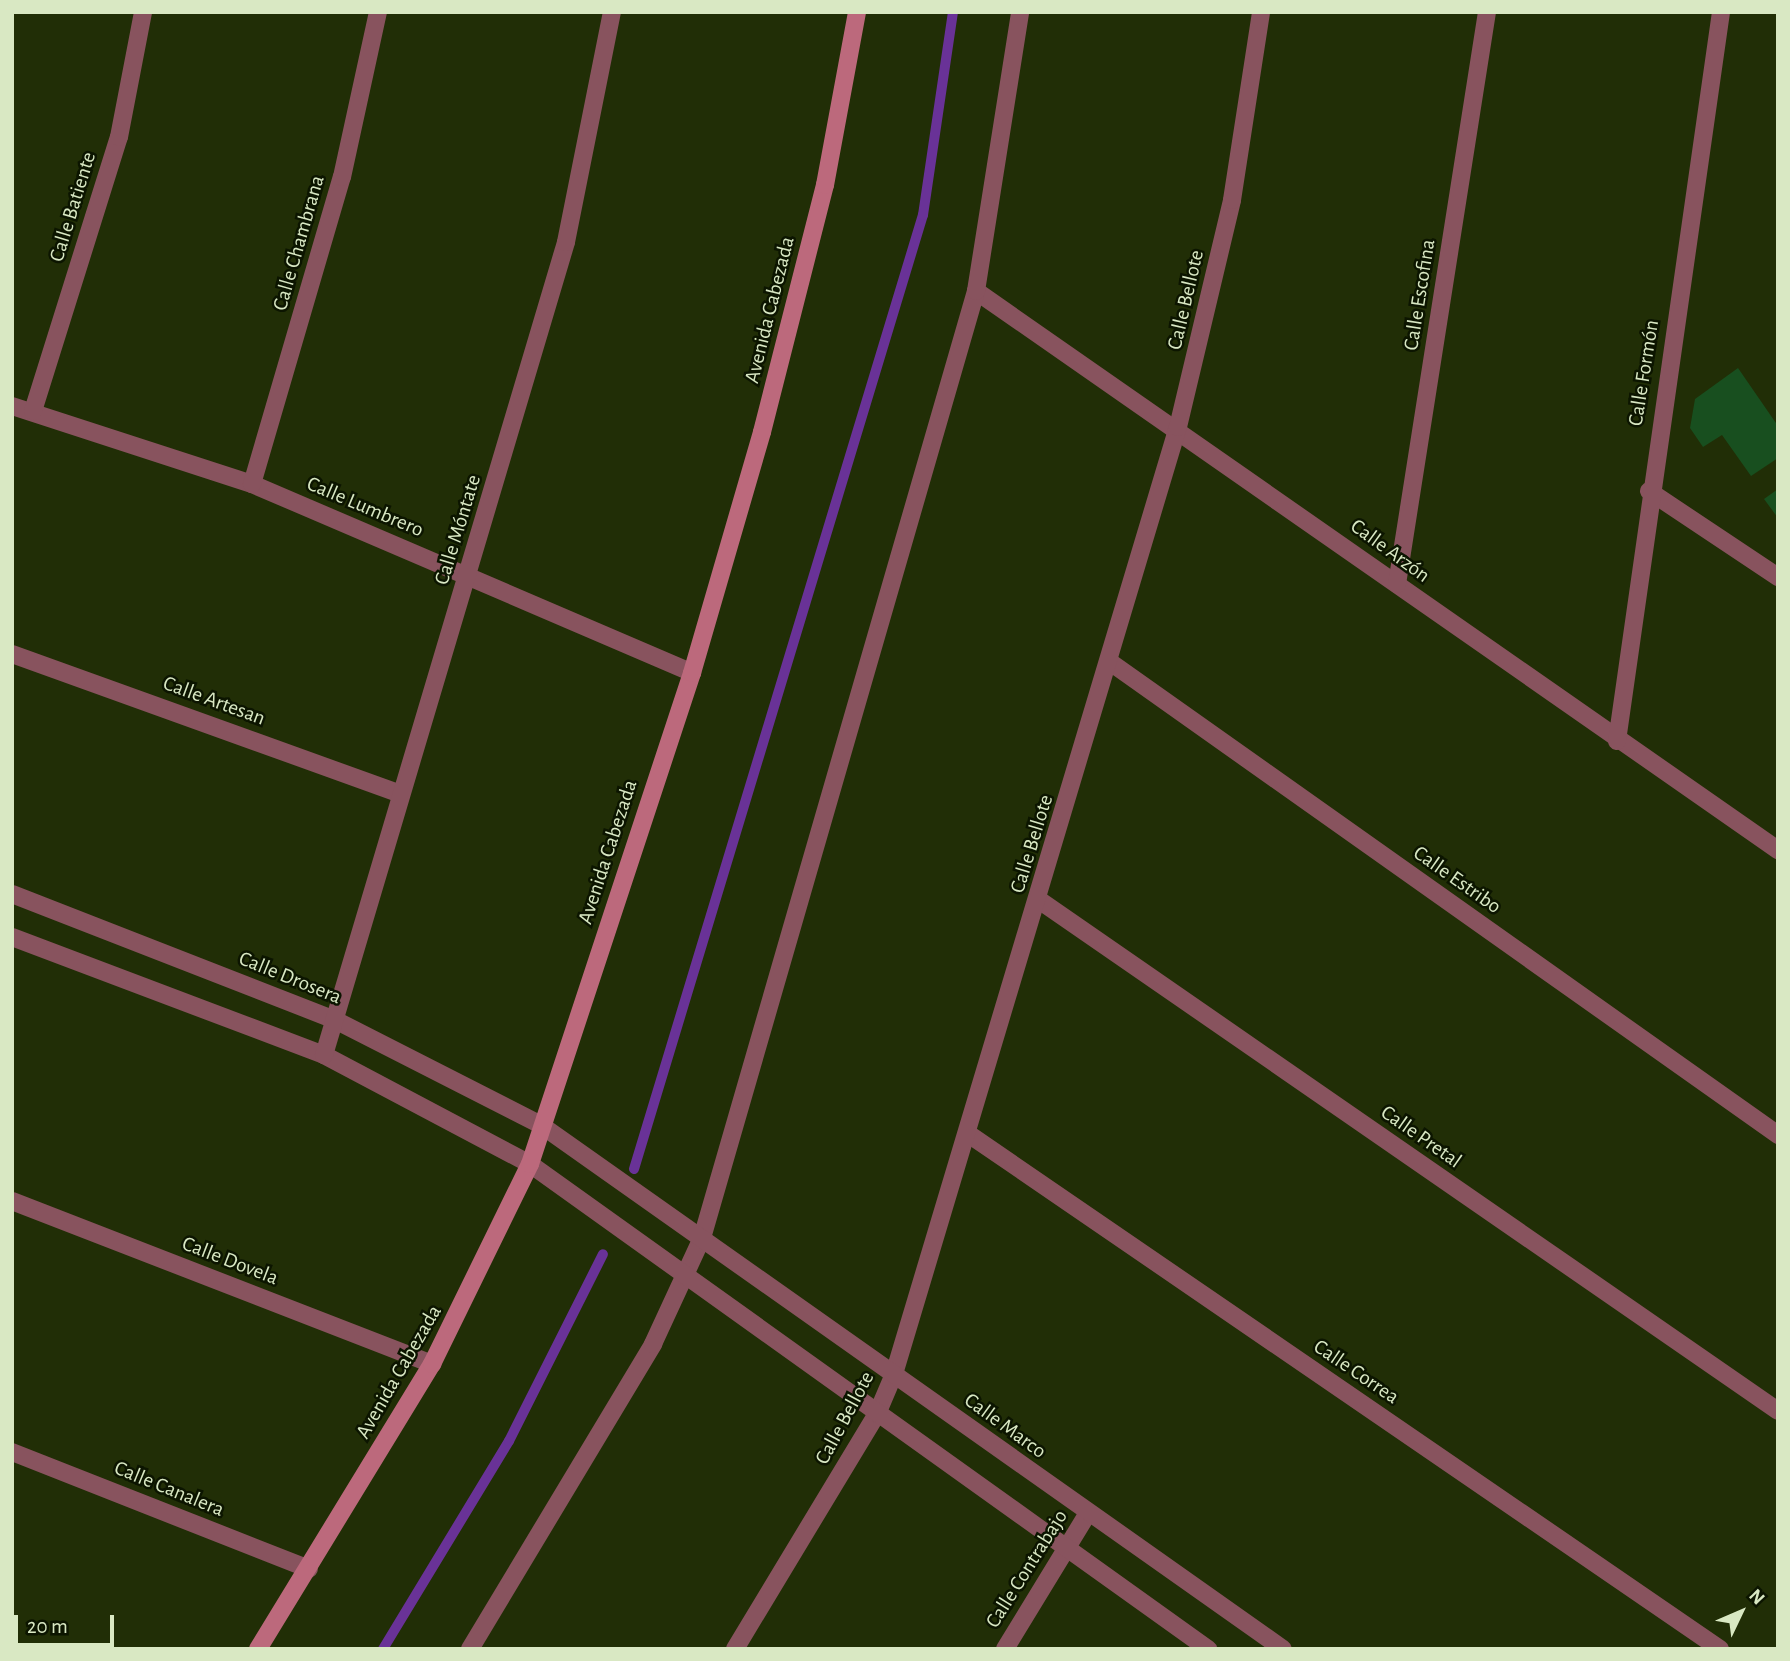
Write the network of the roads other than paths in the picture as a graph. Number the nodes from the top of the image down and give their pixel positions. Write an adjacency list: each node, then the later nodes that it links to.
1 (142, 12): 11 (street, Calle Batiente)
2 (378, 12): 13 (street, Calle Chambrana)
3 (612, 12): 15 (street, Calle Móntate)
4 (857, 12): 20 (main road, Avenida Cabezada)
5 (1020, 12): 9 (street)
6 (1261, 12): 12 (street, Calle Bellote)
7 (1487, 12): 17 (street, Calle Escofina)
8 (1721, 12): 14 (street, Calle Formón)
9 (975, 291): 12 (street, Calle Arzón); 34 (street)
10 (12, 405): 11 (street, Calle Lumbrero)
11 (33, 411): 13 (street, Calle Lumbrero)
12 (1178, 427): 17 (street, Calle Arzón); 19 (street, Calle Bellote)
13 (252, 484): 15 (street, Calle Lumbrero)
14 (1649, 491): 16 (street); 21 (street, Calle Formón)
15 (469, 575): 20 (street, Calle Lumbrero); 22 (street, Calle Móntate)
16 (1778, 577)
17 (1397, 584): 21 (street, Calle Arzón)
18 (12, 654): 22 (street, Calle Artesan)
19 (1110, 662): 25 (street, Calle Bellote); 31 (street, Calle Estribo)
20 (692, 673): 29 (main road, Avenida Cabezada)
21 (1617, 741): 23 (street, Calle Arzón)
22 (399, 793): 27 (street, Calle Móntate)
23 (1778, 850)
24 (12, 894): 27 (street, Calle Drosera)
25 (1039, 900): 30 (street, Calle Bellote); 38 (street, Calle Pretal)
26 (12, 937): 28 (street)
27 (337, 1021): 28 (street, Calle Móntate); 29 (street, Calle Drosera)
28 (324, 1055): 32 (street)
29 (541, 1125): 32 (main road, Avenida Cabezada); 34 (street, Calle Drosera)
30 (967, 1133): 37 (street, Calle Bellote); 50 (street, Calle Correa)
31 (1778, 1135)
32 (530, 1164): 35 (street); 36 (main road, Avenida Cabezada)
33 (12, 1201): 36 (street, Calle Dovela)
34 (702, 1238): 35 (street); 37 (street, Calle Marco)
35 (687, 1279): 39 (street); 45 (street)
36 (432, 1364): 43 (main road, Avenida Cabezada)
37 (894, 1374): 39 (street, Calle Bellote); 41 (street, Calle Marco)
38 (1778, 1411)
39 (877, 1414): 42 (street); 46 (street, Calle Bellote)
40 (12, 1452): 43 (street, Calle Canalera)
41 (1088, 1513): 42 (street, Calle Contrabajo); 49 (street, Calle Marco)
42 (1066, 1551): 47 (street, Calle Contrabajo); 48 (street)
43 (309, 1569): 44 (main road, Avenida Cabezada)
44 (258, 1649)
45 (470, 1649)
46 (735, 1649)
47 (1005, 1649)
48 (1208, 1649)
49 (1283, 1649)
50 (1720, 1649)

